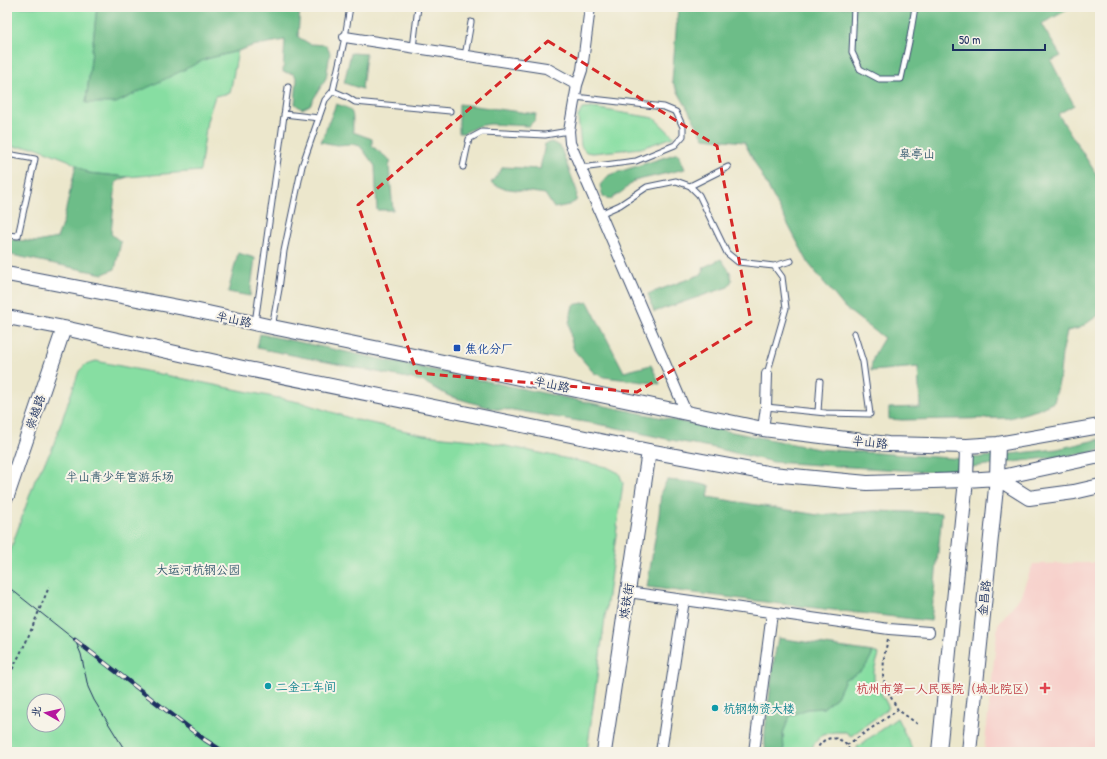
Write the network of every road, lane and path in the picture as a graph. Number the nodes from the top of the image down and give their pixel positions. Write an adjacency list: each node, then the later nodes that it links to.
1 (350, 7): 7 (lane)
2 (418, 7): 8 (lane)
3 (590, 7): 10 (street)
4 (854, 7): 5 (lane)
5 (915, 7)
6 (471, 22): 9 (lane)
7 (345, 37): 8 (street); 12 (lane)
8 (413, 48): 9 (street)
9 (465, 56): 10 (street)
10 (577, 85): 13 (street)
11 (288, 87): 15 (lane)
12 (333, 91): 14 (lane); 16 (lane)
13 (575, 96): 17 (street); 21 (lane)
14 (450, 111)
15 (284, 114): 16 (lane); 29 (lane)
16 (319, 118): 31 (lane)
17 (570, 131): 19 (lane); 21 (street)
18 (7, 154): 24 (lane)
19 (463, 167)
20 (728, 167): 22 (lane)
21 (581, 168): 23 (street)
22 (690, 186): 23 (lane); 26 (lane)
23 (600, 214): 36 (street)
24 (7, 235)
25 (791, 261): 26 (lane)
26 (774, 266): 33 (lane)
27 (7, 274): 29 (main road, 半山路)
28 (7, 317): 30 (main road)
29 (255, 324): 31 (main road, 半山路)
30 (64, 328): 42 (main road); 47 (main road, 崇越路)
31 (272, 328): 36 (main road, 半山路)
32 (854, 333): 37 (lane)
33 (767, 374): 35 (street)
34 (820, 381): 37 (lane)
35 (766, 407): 37 (lane); 39 (street)
36 (686, 412): 39 (main road, 半山路)
37 (818, 412)
38 (1100, 426): 40 (main road, 半山路)
39 (763, 429): 41 (main road, 半山路)
40 (998, 444): 41 (main road, 半山路); 44 (main road, 金昌路)
41 (967, 446): 45 (main road)
42 (650, 451): 45 (main road); 49 (main road, 炼铁街)
43 (1100, 456): 44 (main road)
44 (997, 478): 45 (main road); 46 (main road); 64 (main road, 金昌路)
45 (966, 480): 63 (main road)
46 (1100, 486)
47 (7, 496)
48 (49, 587): 54 (path)
49 (628, 592): 50 (street); 58 (main road, 炼铁街)
50 (684, 600): 51 (street); 59 (street)
51 (772, 613): 52 (street); 60 (street)
52 (889, 629): 53 (street); 55 (path)
53 (929, 632)
54 (7, 680)
55 (898, 710): 56 (path); 57 (path)
56 (919, 725)
57 (847, 745): 61 (path); 62 (path)
58 (604, 752)
59 (661, 752)
60 (754, 752)
61 (816, 752)
62 (850, 752)
63 (939, 752)
64 (969, 752)

